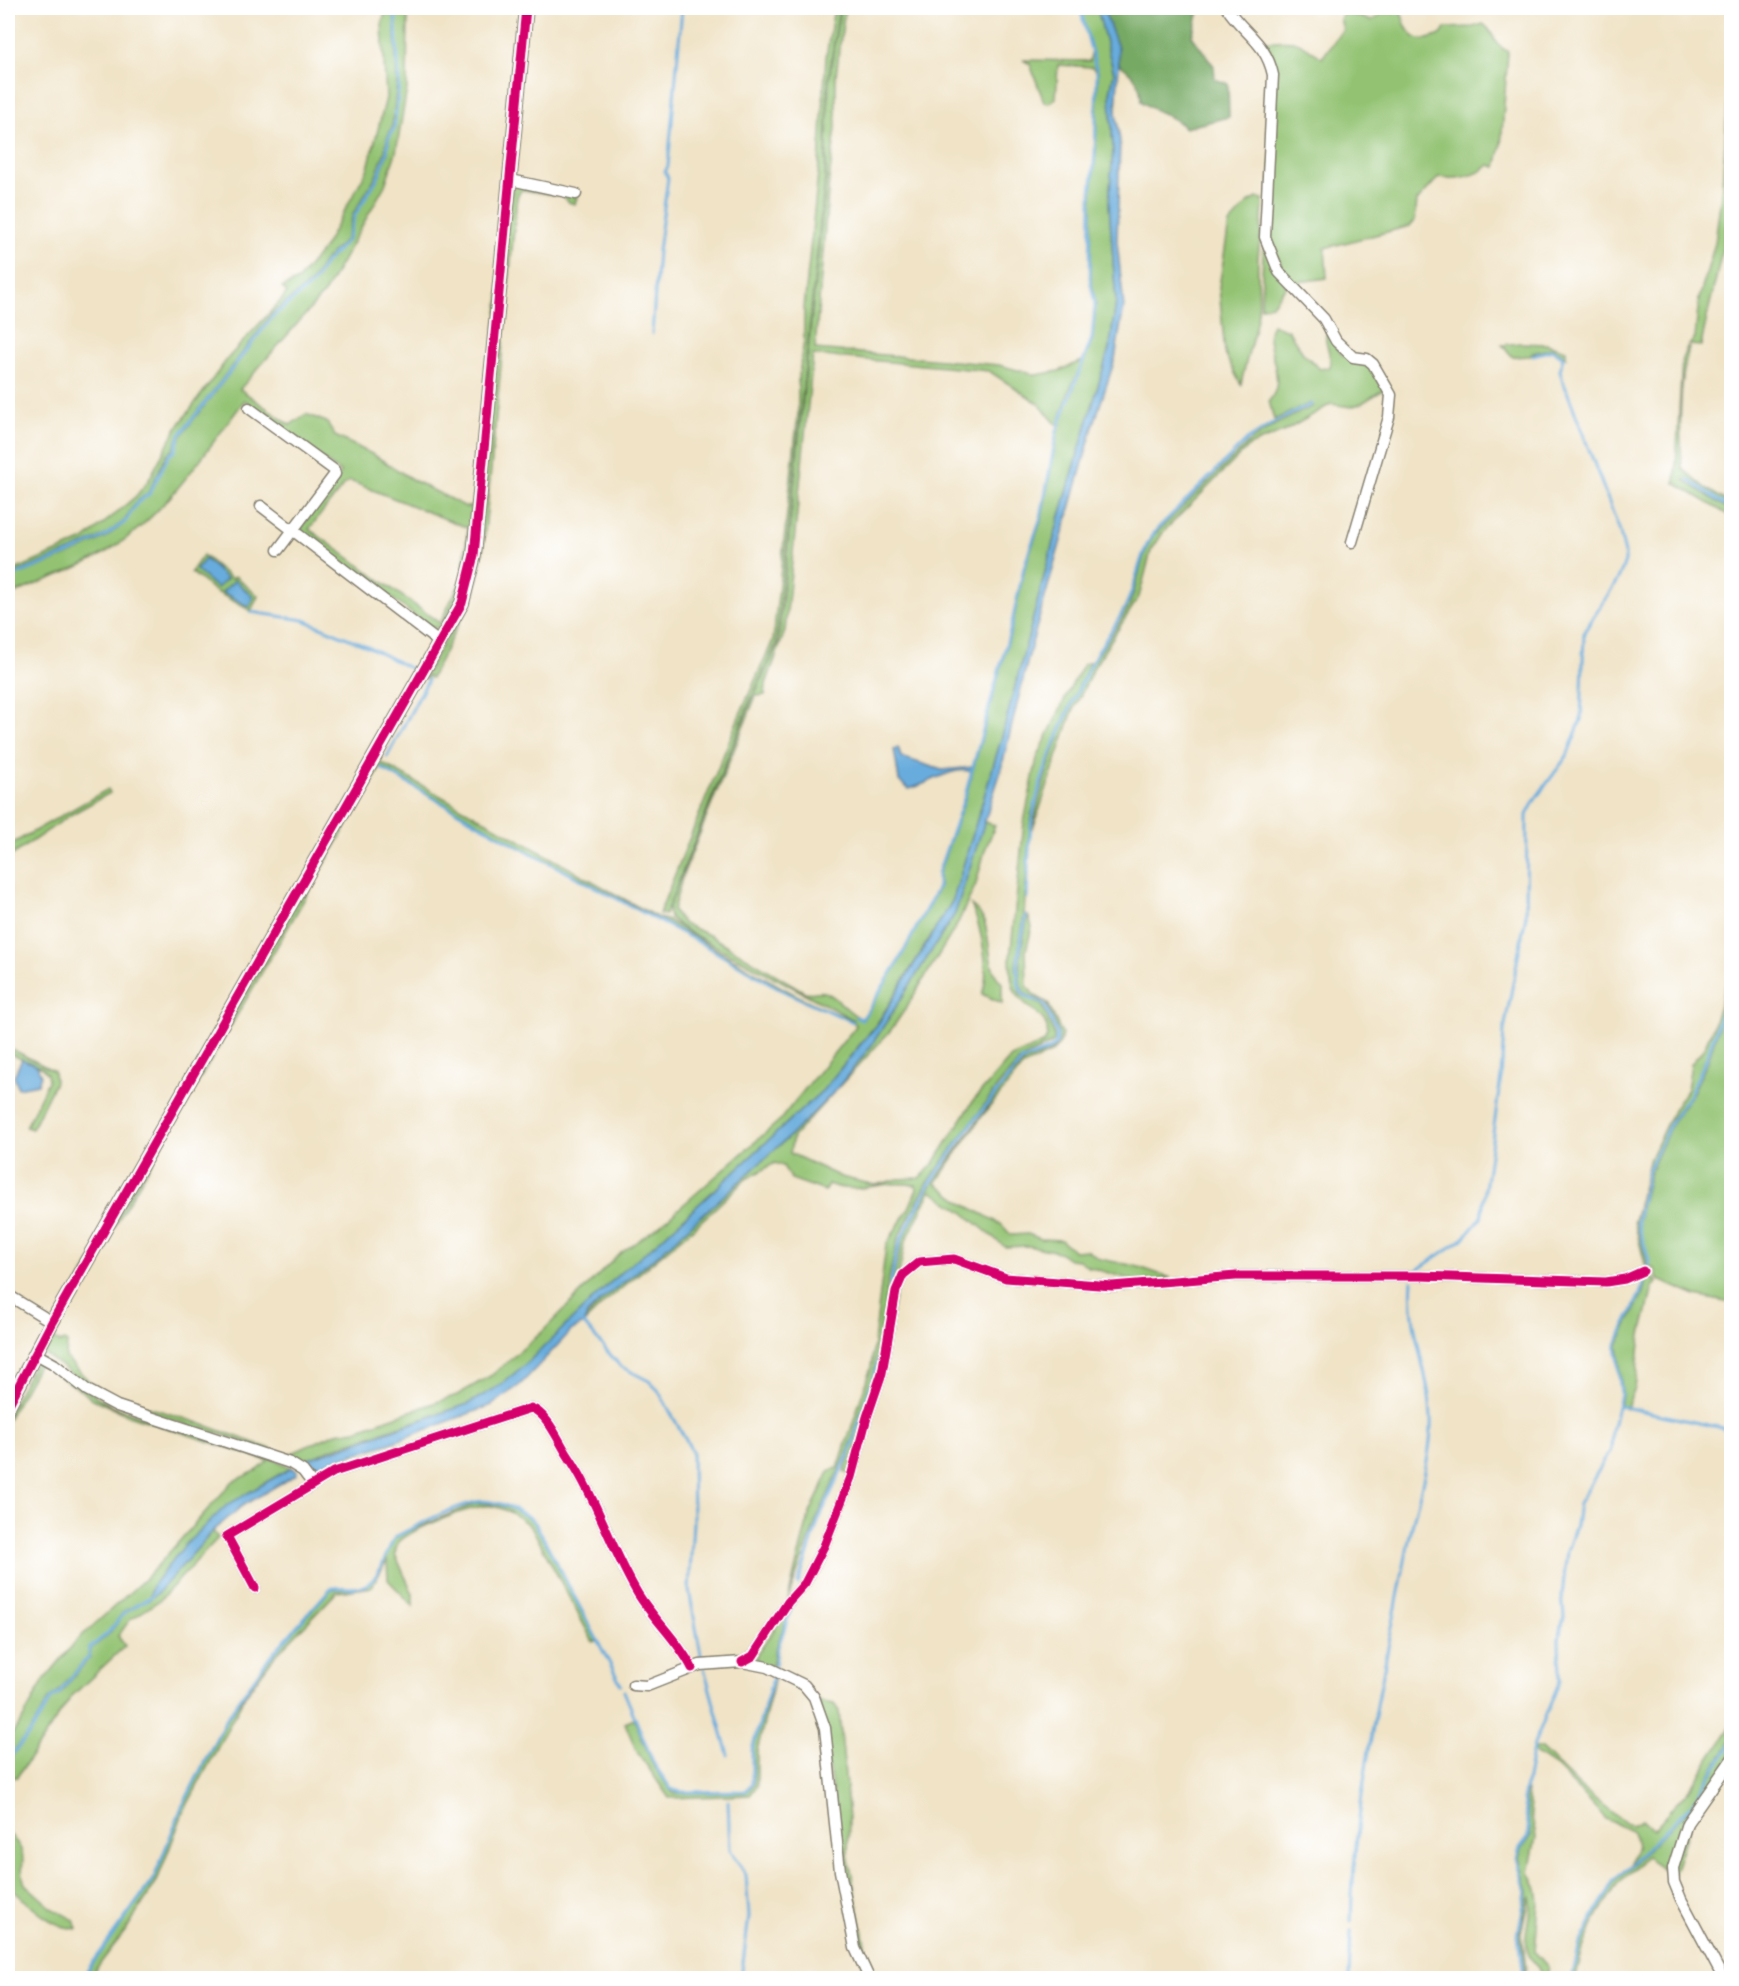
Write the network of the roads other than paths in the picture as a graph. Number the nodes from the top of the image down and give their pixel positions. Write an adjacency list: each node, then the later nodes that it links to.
1 (526, 8): 3 (street)
2 (1227, 8): 8 (street)
3 (511, 180): 4 (street); 10 (street)
4 (576, 194)
5 (249, 408): 7 (street)
6 (261, 506): 7 (street)
7 (293, 530): 9 (street); 10 (street)
8 (1352, 542)
9 (278, 550)
10 (440, 643): 13 (street)
11 (1643, 1271): 18 (street)
12 (8, 1295): 13 (street)
13 (52, 1322): 14 (street)
14 (36, 1354): 15 (street); 16 (street)
15 (8, 1406)
16 (312, 1483): 17 (street); 19 (street)
17 (255, 1588)
18 (742, 1662): 19 (street); 22 (street)
19 (692, 1668): 20 (street)
20 (633, 1685)
21 (1731, 1759): 23 (street)
22 (869, 1978)
23 (1723, 1978)

